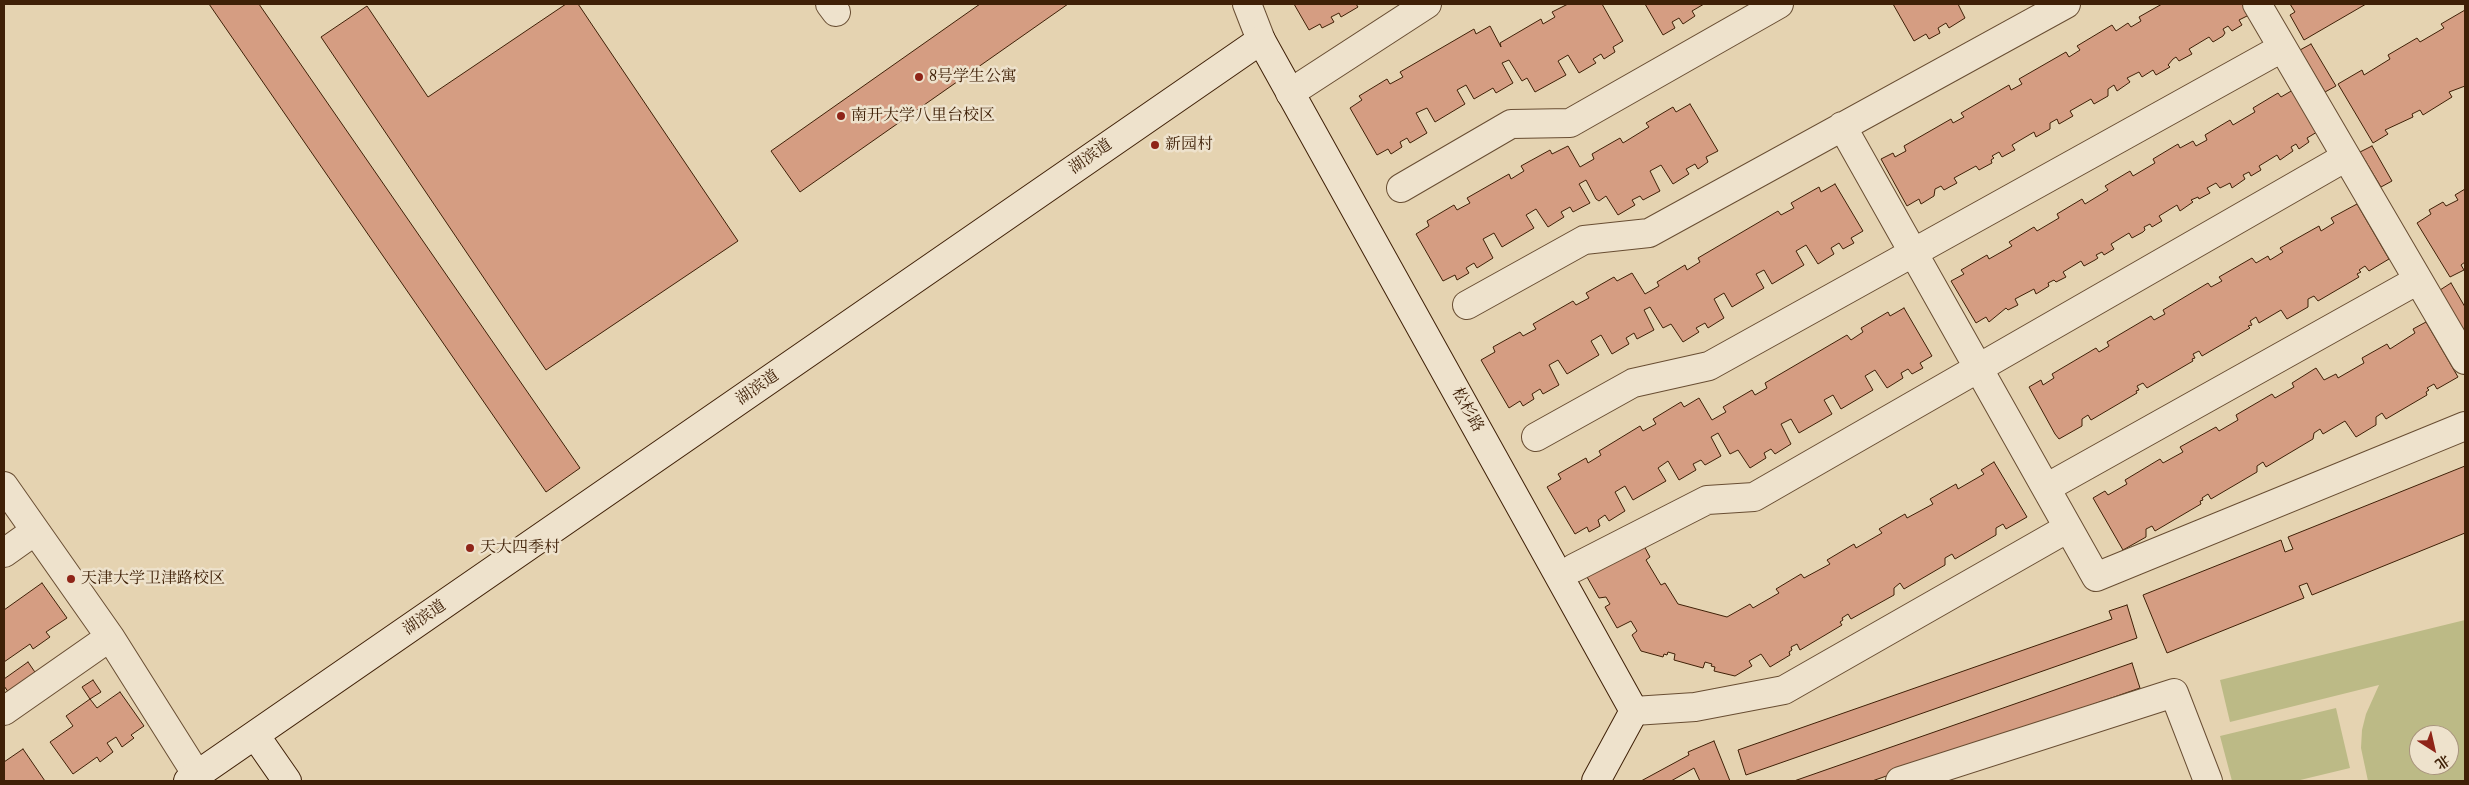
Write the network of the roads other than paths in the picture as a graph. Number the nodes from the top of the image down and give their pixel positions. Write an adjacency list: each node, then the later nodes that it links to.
1 (1246, 4): 6 (street, 松杉路)
2 (1428, 4): 8 (street)
3 (1779, 4): 11 (street)
4 (2066, 4): 9 (street)
5 (2256, 4): 7 (street)
6 (1261, 40): 8 (street, 松杉路); 28 (street, 湖滨道)
7 (2282, 48): 10 (street); 12 (street)
8 (1290, 93): 27 (street, 松杉路)
9 (1842, 126): 12 (street); 14 (street)
10 (2346, 157): 13 (street); 16 (street)
11 (1401, 188)
12 (1913, 253): 16 (street); 18 (street)
13 (2418, 280): 15 (street); 20 (street)
14 (1467, 305)
15 (2465, 360)
16 (1978, 369): 20 (street); 24 (street)
17 (2465, 426): 21 (street)
18 (1536, 437)
19 (4, 486): 22 (street)
20 (2046, 488): 21 (street)
21 (2068, 528): 27 (street)
22 (35, 531): 23 (street); 25 (street)
23 (4, 553)
24 (1574, 568)
25 (110, 637): 26 (street); 29 (street)
26 (4, 711)
27 (1634, 711): 31 (street)
28 (255, 735): 29 (street, 湖滨道); 30 (street)
29 (193, 778)
30 (287, 781)
31 (1596, 781)
32 (1900, 781): 33 (street)
33 (2208, 781)

